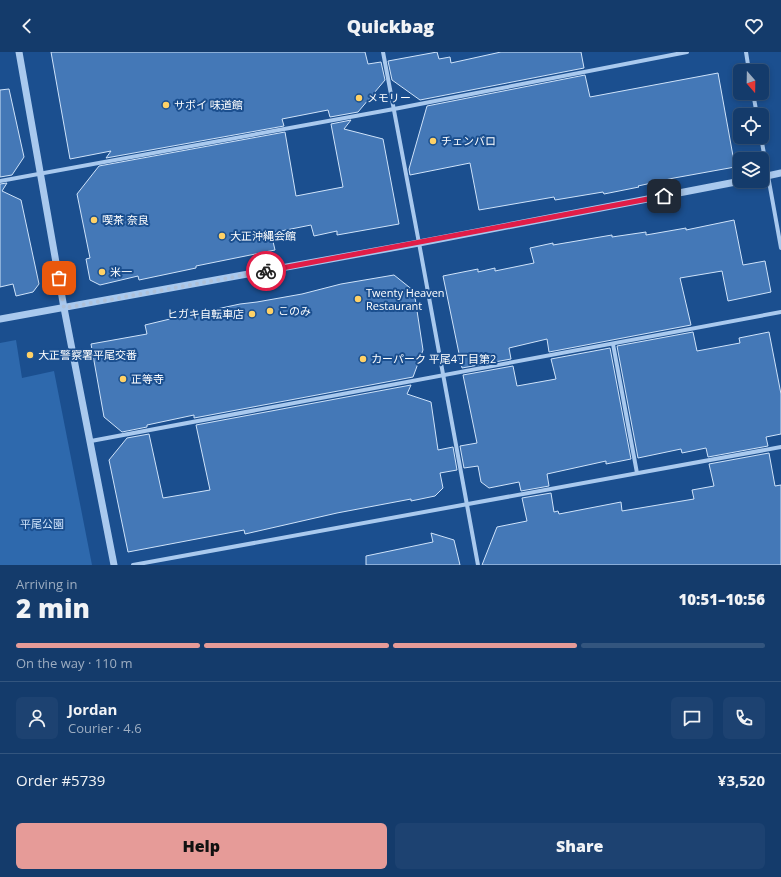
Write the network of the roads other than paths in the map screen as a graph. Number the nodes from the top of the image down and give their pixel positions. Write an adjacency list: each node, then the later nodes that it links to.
1 (19, 52): 7 (street)
2 (383, 52): 6 (street)
3 (687, 52): 6 (street)
4 (746, 52): 5 (street)
5 (748, 64)
6 (394, 109): 7 (street); 13 (street)
7 (40, 173): 10 (street); 15 (street)
8 (781, 173): 9 (street)
9 (769, 175)
10 (0, 181)
11 (733, 183): 13 (street)
12 (768, 188): 14 (street)
13 (419, 243): 15 (street); 19 (street)
14 (781, 248)
15 (64, 308): 17 (street); 20 (street)
16 (781, 312): 18 (street)
17 (0, 319)
18 (613, 344): 19 (street); 22 (street)
19 (443, 376): 20 (street); 23 (street)
20 (91, 441): 24 (street)
21 (781, 447): 22 (street)
22 (637, 473): 23 (street)
23 (467, 504): 25 (street); 26 (street)
24 (114, 565)
25 (134, 565)
26 (478, 565)

